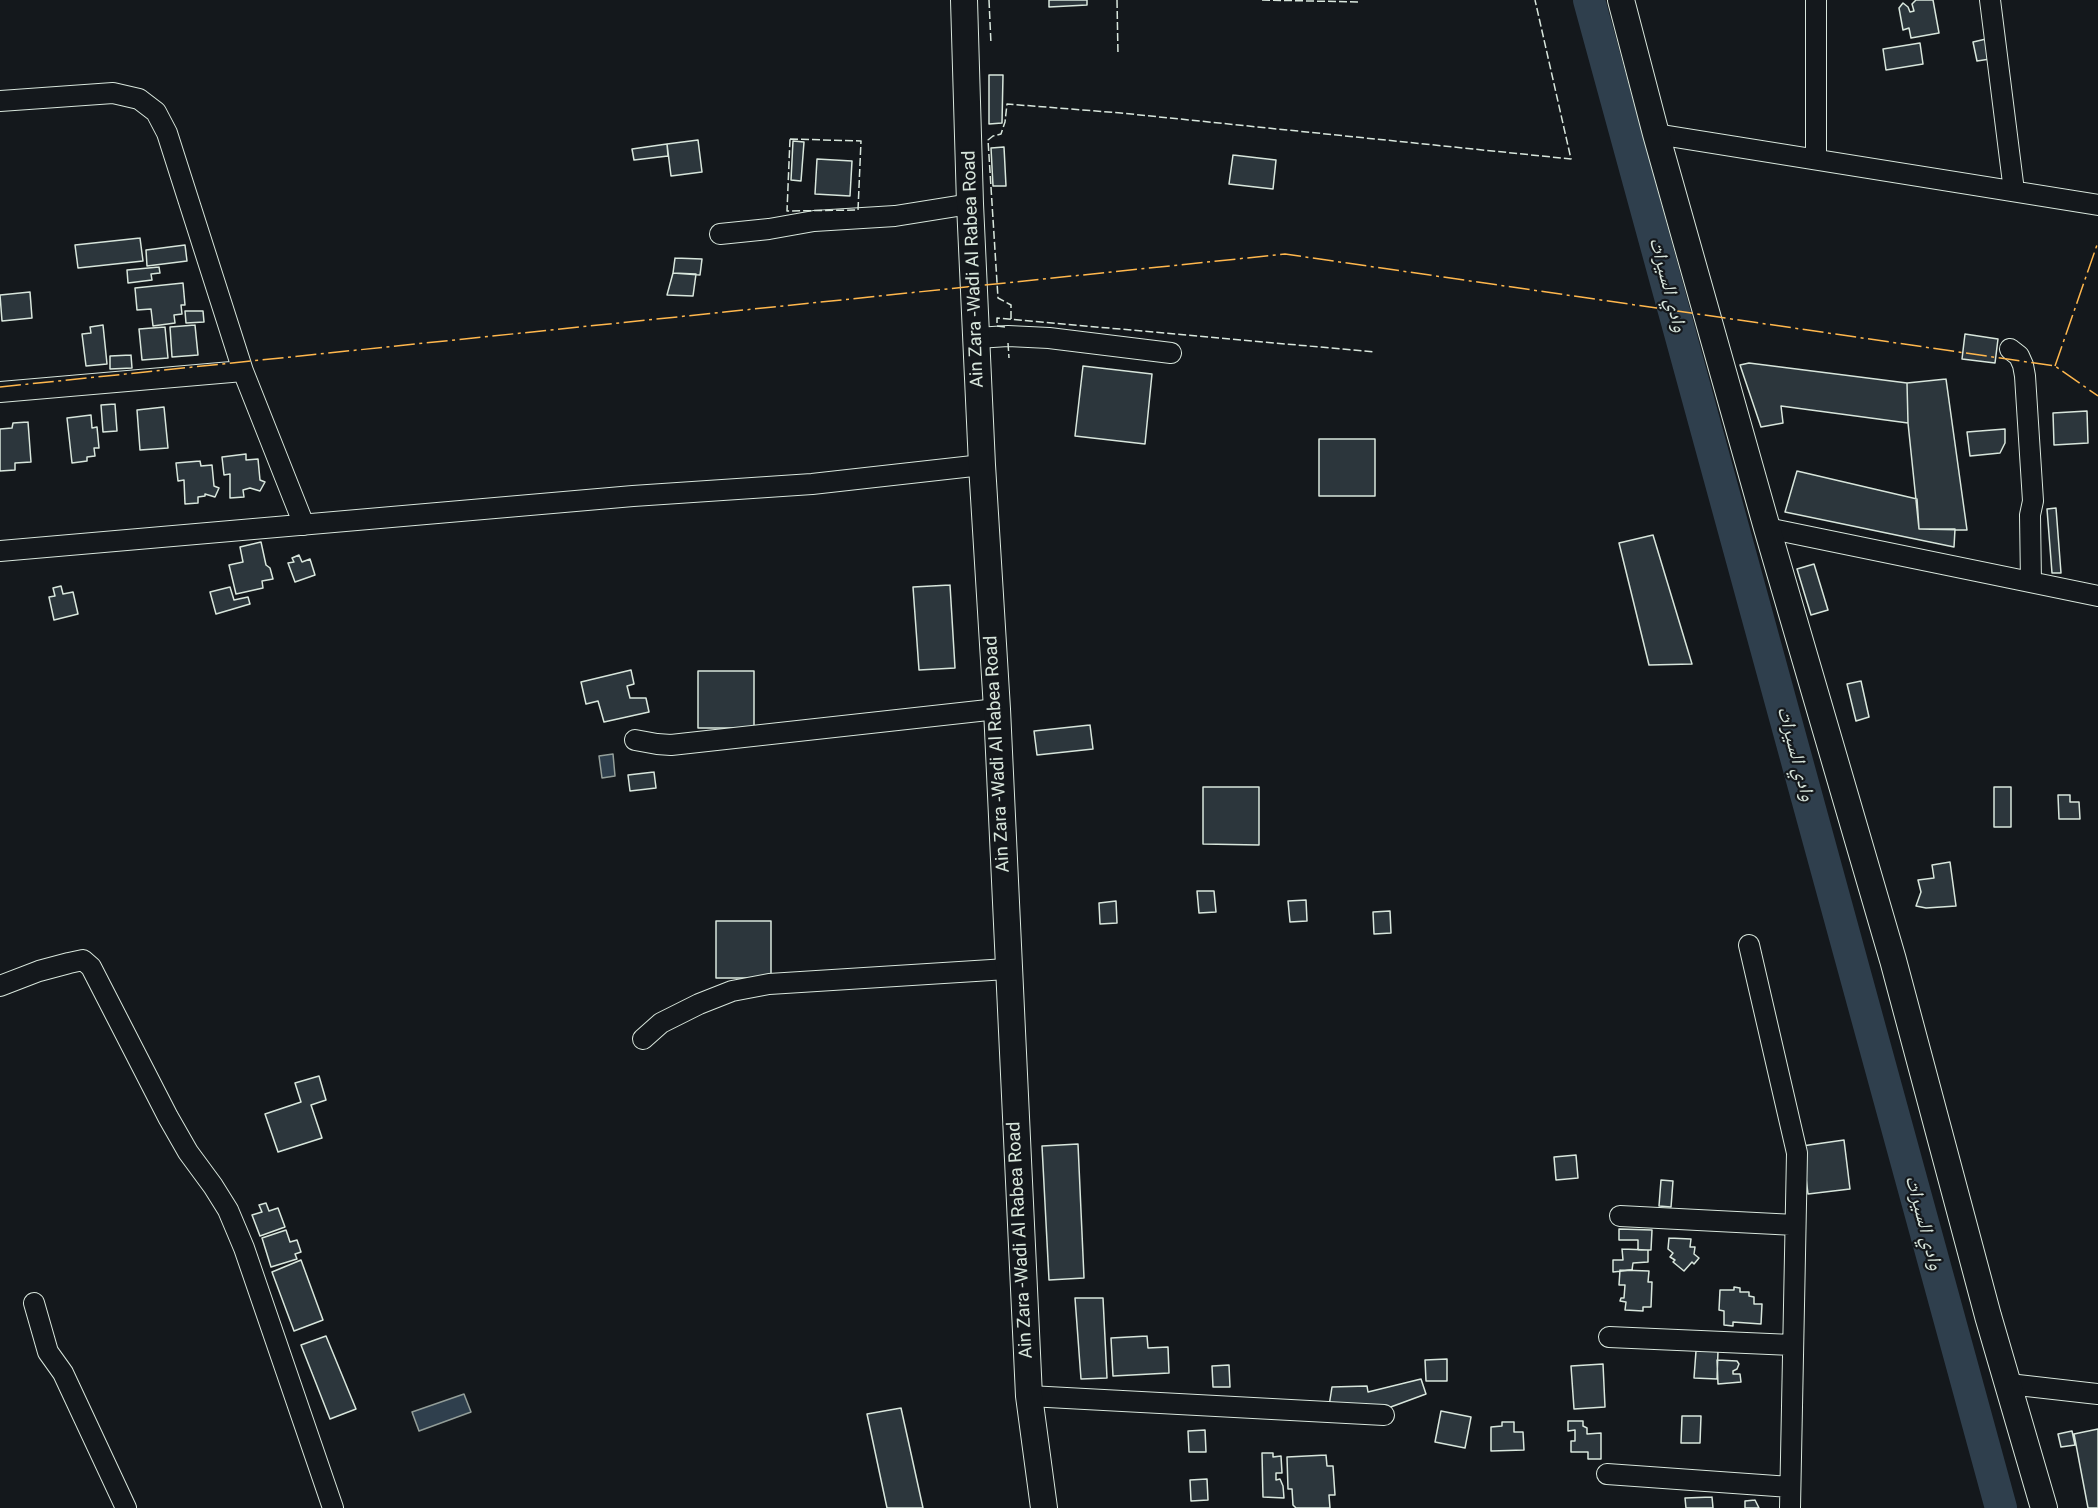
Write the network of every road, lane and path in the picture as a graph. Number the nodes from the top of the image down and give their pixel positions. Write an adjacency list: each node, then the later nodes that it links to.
1 (964, 0): 9 (main road, Ain Zara -Wadi Al Rabea Road)
2 (1620, 0): 6 (main road)
3 (1816, 0): 7 (street)
4 (1990, 0): 8 (street)
5 (0, 101): 15 (street)
6 (1656, 134): 7 (street); 19 (main road)
7 (1816, 159): 8 (street)
8 (2014, 191): 10 (street)
9 (970, 204): 11 (street); 12 (main road, Ain Zara -Wadi Al Rabea Road)
10 (2098, 205)
11 (720, 234)
12 (977, 338): 14 (street); 17 (main road, Ain Zara -Wadi Al Rabea Road)
13 (2010, 349): 21 (street)
14 (1171, 353)
15 (243, 371): 16 (street); 18 (street)
16 (0, 392)
17 (982, 465): 18 (street); 23 (main road, Ain Zara -Wadi Al Rabea Road)
18 (304, 525): 20 (street)
19 (1767, 528): 21 (street); 34 (main road)
20 (0, 551)
21 (2031, 582): 22 (street)
22 (2098, 596)
23 (997, 709): 24 (street); 26 (main road, Ain Zara -Wadi Al Rabea Road)
24 (635, 740)
25 (1749, 945): 30 (street)
26 (1007, 969): 28 (street); 36 (main road, Ain Zara -Wadi Al Rabea Road)
27 (0, 986): 41 (street)
28 (643, 1039)
29 (1620, 1216): 30 (street)
30 (1795, 1225): 33 (street)
31 (34, 1303): 40 (street)
32 (1609, 1337): 33 (street)
33 (1792, 1345): 39 (street)
34 (2009, 1384): 35 (street); 44 (main road)
35 (2098, 1394)
36 (1029, 1396): 37 (street); 42 (main road, Ain Zara -Wadi Al Rabea Road)
37 (1384, 1414)
38 (1607, 1474): 39 (street)
39 (1790, 1487): 43 (street)
40 (126, 1508)
41 (333, 1508)
42 (1044, 1508)
43 (1790, 1508)
44 (2044, 1508)

